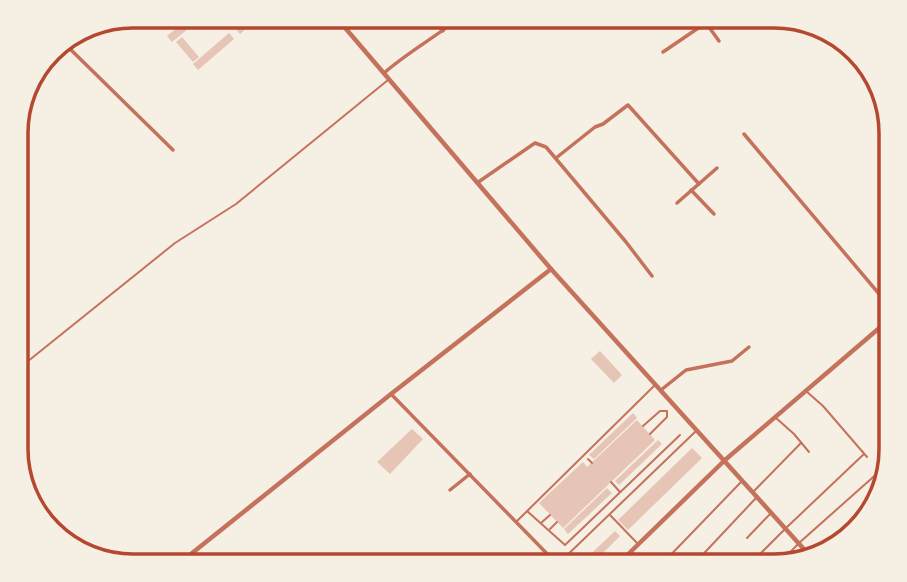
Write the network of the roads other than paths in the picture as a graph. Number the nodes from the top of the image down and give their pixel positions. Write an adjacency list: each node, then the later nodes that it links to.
1 (345, 28): 10 (street)
2 (441, 28): 6 (street)
3 (447, 28): 6 (street)
4 (699, 28): 9 (street)
5 (710, 28): 7 (street)
6 (443, 31): 10 (street)
7 (719, 41)
8 (71, 49): 13 (street)
9 (663, 52)
10 (384, 73): 11 (street)
11 (389, 79): 16 (street); 26 (lane)
12 (744, 134): 23 (street)
13 (173, 150)
14 (556, 158): 16 (street); 17 (street); 22 (street)
15 (717, 168): 17 (street)
16 (477, 183): 21 (street)
17 (699, 184): 18 (street)
18 (691, 190): 19 (street); 20 (street)
19 (677, 203)
20 (713, 214)
21 (551, 269): 27 (street); 30 (street)
22 (652, 276)
23 (879, 294)
24 (879, 328): 29 (street)
25 (749, 347): 28 (street)
26 (28, 361)
27 (655, 384): 28 (street); 48 (lane)
28 (661, 390): 33 (street)
29 (806, 391): 31 (street); 55 (lane)
30 (391, 394): 41 (street); 63 (street)
31 (775, 418): 36 (lane); 39 (street)
32 (643, 426): 34 (lane)
33 (697, 430): 39 (street); 50 (lane)
34 (650, 433)
35 (680, 435): 46 (lane)
36 (801, 443): 37 (lane); 47 (lane)
37 (809, 453)
38 (589, 459): 40 (lane)
39 (725, 460): 43 (street); 59 (street)
40 (592, 463)
41 (470, 474): 45 (street); 52 (street)
42 (875, 475): 58 (lane)
43 (743, 480): 47 (street); 67 (lane)
44 (611, 482): 46 (lane)
45 (450, 490)
46 (620, 492): 56 (lane)
47 (755, 494): 49 (street); 68 (lane)
48 (527, 511): 52 (lane); 54 (lane)
49 (772, 513): 55 (street); 57 (lane)
50 (610, 514): 59 (lane); 65 (lane)
51 (550, 515): 54 (lane)
52 (516, 522): 64 (street)
53 (557, 522): 56 (lane)
54 (541, 523): 56 (lane)
55 (786, 528): 58 (street); 69 (lane)
56 (549, 530)
57 (747, 538)
58 (799, 543): 60 (street); 62 (lane)
59 (639, 545): 61 (street)
60 (804, 549)
61 (631, 552): 66 (street)
62 (790, 553)
63 (191, 554)
64 (548, 554)
65 (570, 554)
66 (633, 554)
67 (672, 554)
68 (702, 554)
69 (760, 554)

